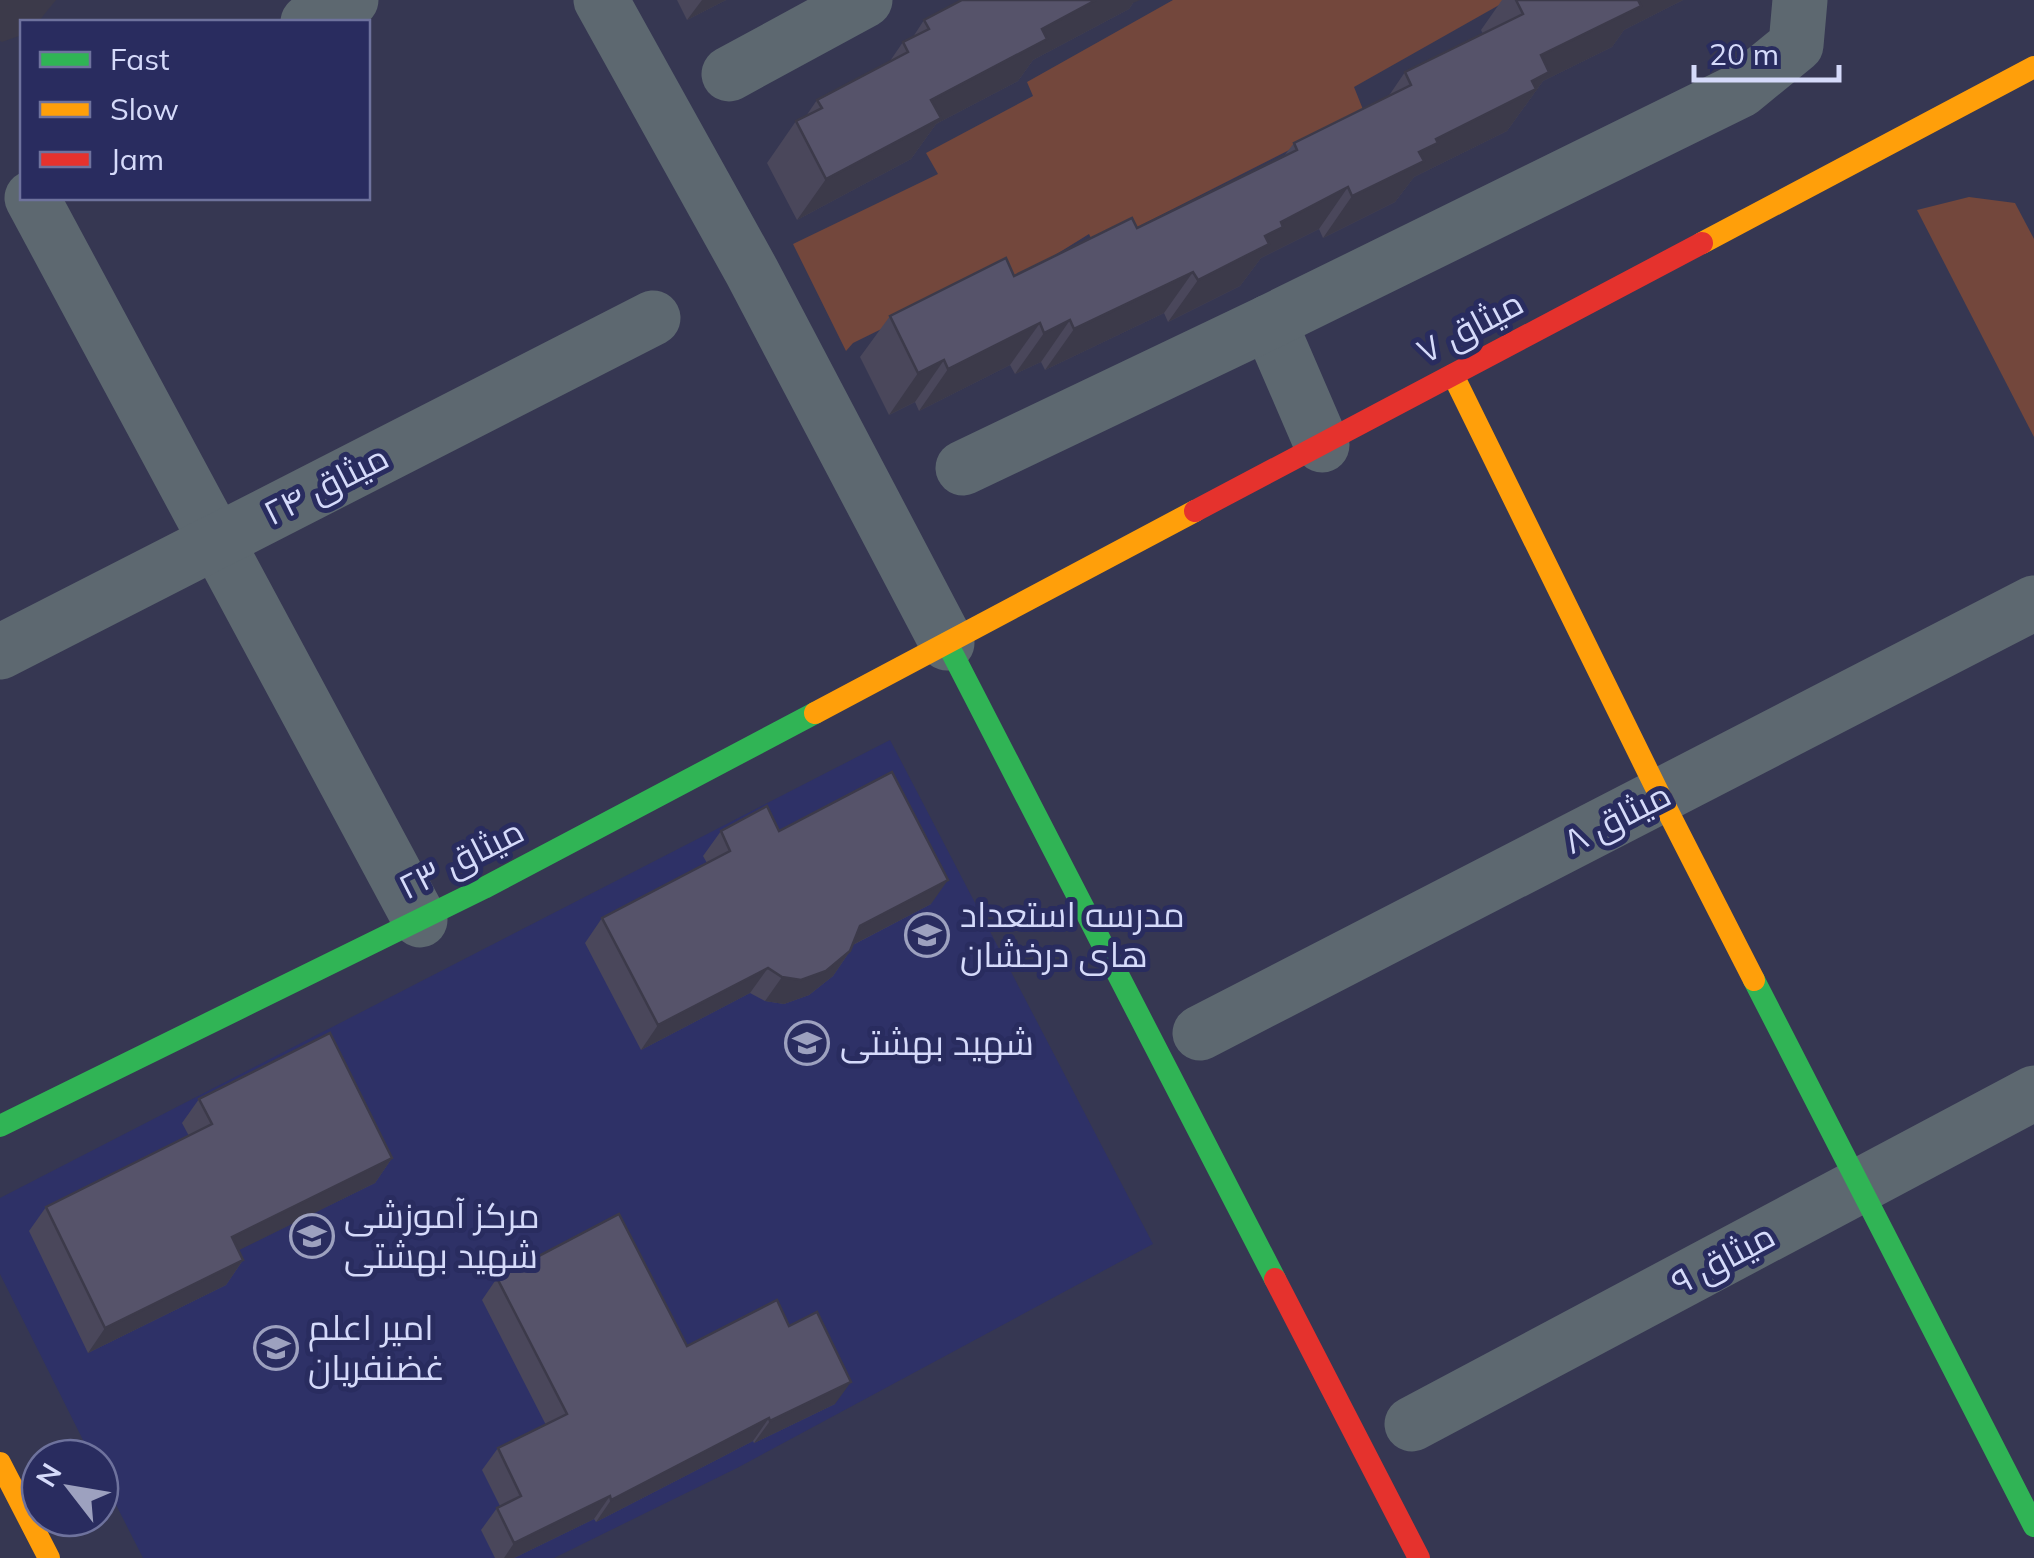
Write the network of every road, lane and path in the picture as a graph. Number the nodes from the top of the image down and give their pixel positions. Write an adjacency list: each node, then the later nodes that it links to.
1 (352, 0): 5 (street)
2 (600, 0): 16 (street)
3 (865, 0): 6 (street)
4 (1800, 0): 10 (street)
5 (312, 20)
6 (730, 74)
7 (2031, 76): 11 (street, میثاق ۷)
8 (30, 200): 14 (street)
9 (653, 318): 14 (street, میثاق ۲۴)
10 (1269, 322): 12 (street); 13 (street)
11 (1453, 375): 12 (street, میثاق ۷); 18 (street)
12 (1322, 445): 16 (street, میثاق ۷)
13 (963, 468)
14 (217, 541): 17 (street, میثاق ۲۴); 19 (street)
15 (2034, 603): 18 (street, میثاق ۸)
16 (947, 643): 19 (street, میثاق ۲۳); 28 (street)
17 (0, 652)
18 (1660, 796): 20 (street, میثاق ۸); 23 (street)
19 (420, 920): 22 (street, میثاق ۲۳)
20 (1200, 1033)
21 (2034, 1093): 23 (street, میثاق ۹)
22 (0, 1126)
23 (1861, 1186): 24 (street, میثاق ۹); 26 (street)
24 (1412, 1424)
25 (0, 1463): 27 (street)
26 (2034, 1526)
27 (49, 1558)
28 (1418, 1558)

